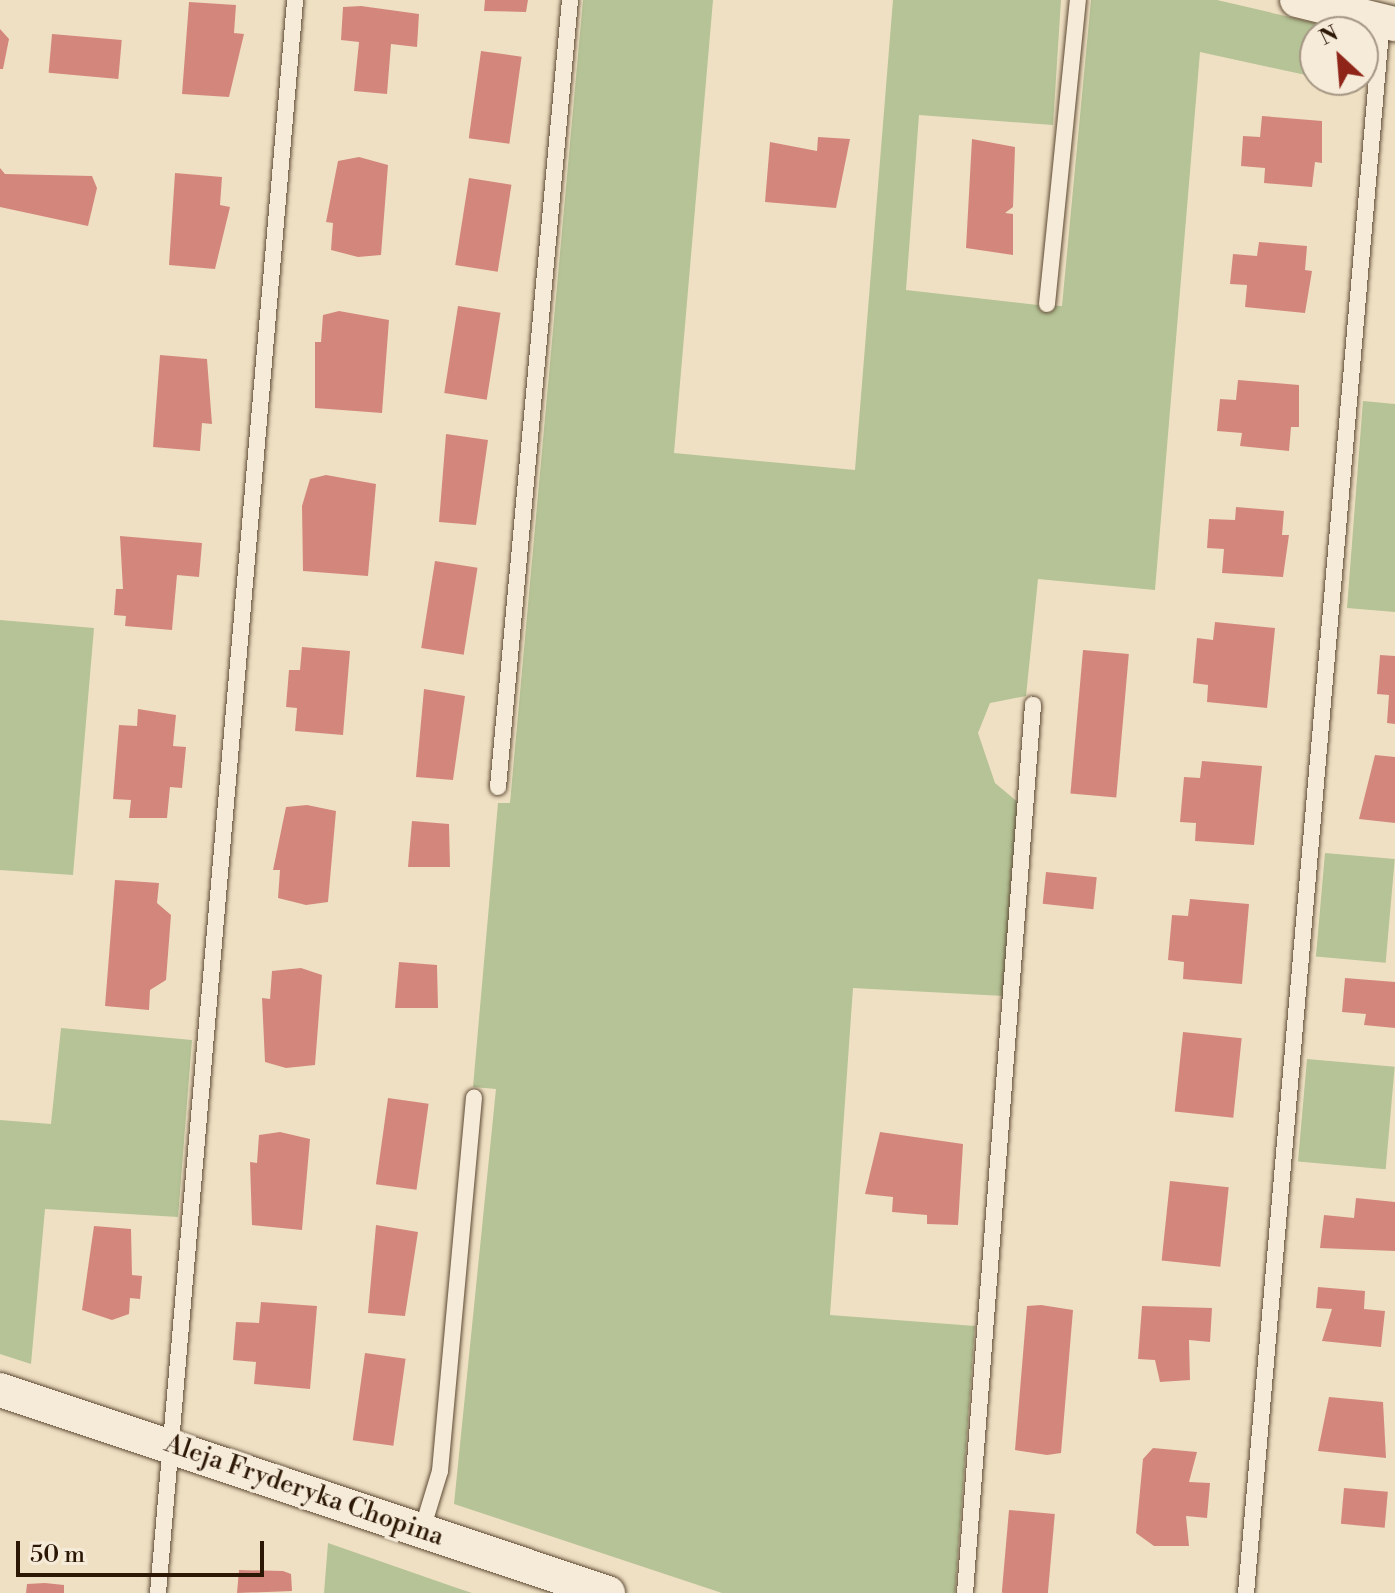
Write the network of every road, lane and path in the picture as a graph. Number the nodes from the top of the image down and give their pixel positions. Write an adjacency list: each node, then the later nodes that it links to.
1 (295, 0): 11 (lane)
2 (570, 0): 8 (lane)
3 (1078, 0): 6 (lane)
4 (1297, 0): 5 (street)
5 (1375, 15): 16 (lane)
6 (1047, 304)
7 (1033, 705): 15 (lane)
8 (498, 787)
9 (474, 1098): 12 (lane)
10 (0, 1390): 11 (street, Aleja Fryderyka Chopina)
11 (171, 1446): 12 (street, Aleja Fryderyka Chopina); 13 (lane)
12 (422, 1530): 14 (street, Aleja Fryderyka Chopina)
13 (158, 1593)
14 (608, 1593)
15 (965, 1593)
16 (1246, 1593)

